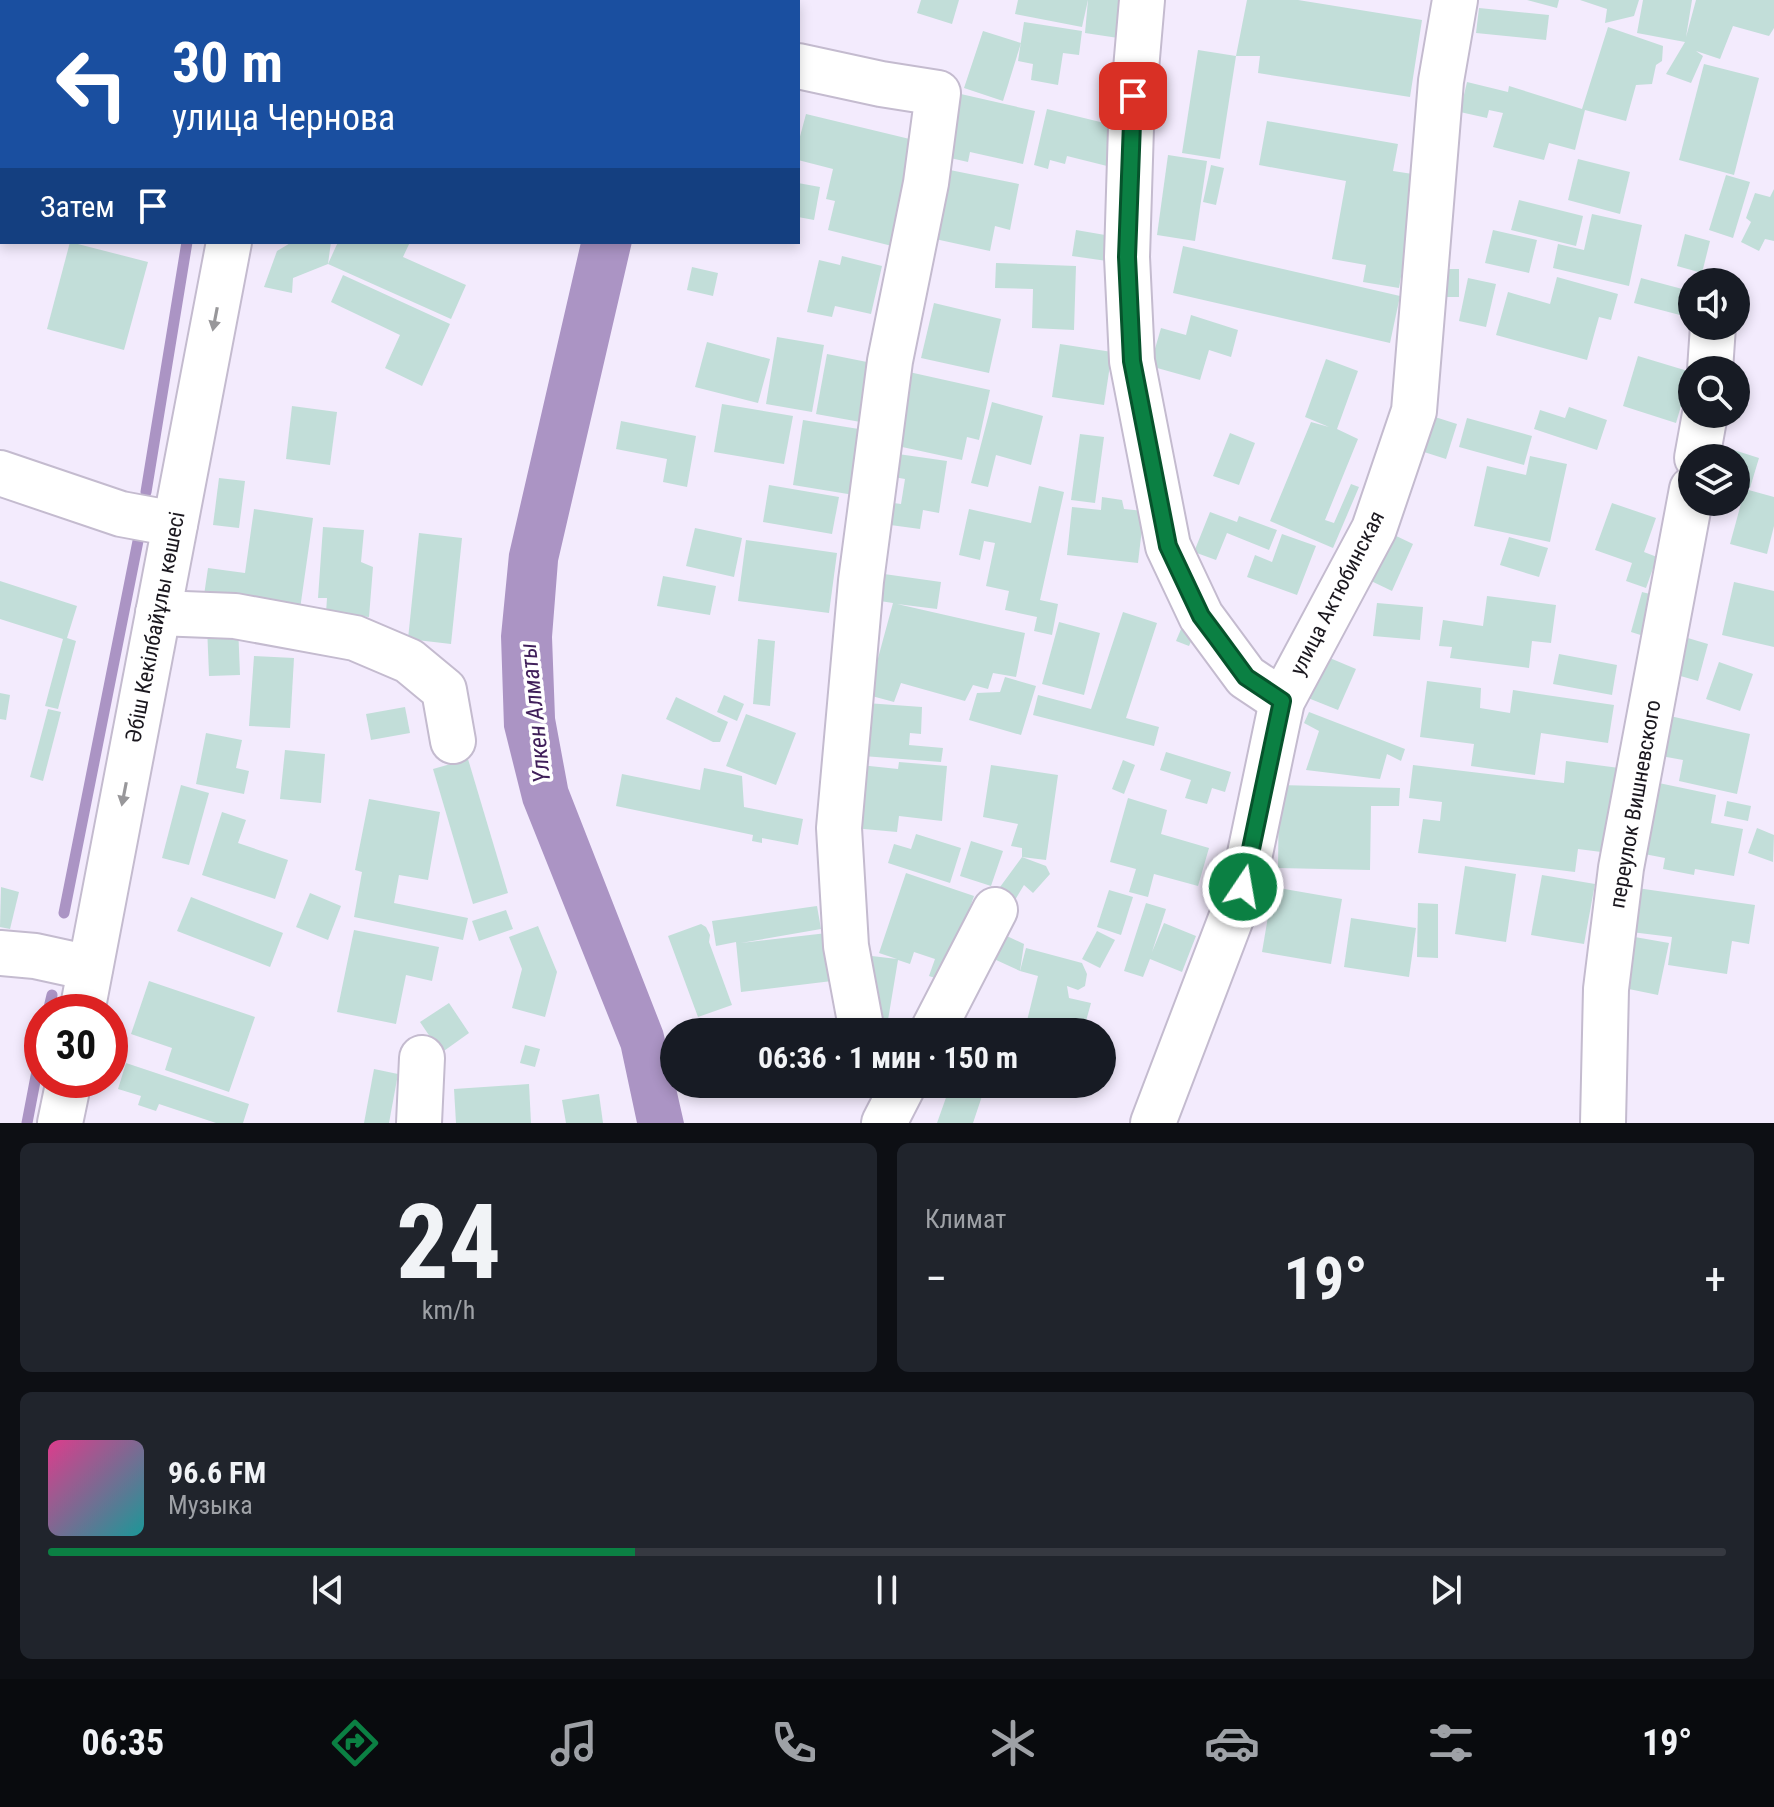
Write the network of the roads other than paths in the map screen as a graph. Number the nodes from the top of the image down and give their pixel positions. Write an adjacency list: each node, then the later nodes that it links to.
1 (1142, 0): 9 (street)
2 (1455, 0): 9 (street, улица Актюбинская)
3 (800, 66): 15 (street)
4 (229, 244): 7 (street, Әбіш Кекілбайұлы көшесі, one-way to 7)
5 (0, 473): 7 (street)
6 (1687, 516): 25 (street, переулок Вишневского)
7 (175, 524): 8 (street, Әбіш Кекілбайұлы көшесі)
8 (158, 613): 10 (street); 13 (street, Әбіш Кекілбайұлы көшесі, one-way to 13)
9 (1282, 701): 24 (street, улица Актюбинская)
10 (453, 741)
11 (995, 910): 16 (street)
12 (0, 953): 13 (street)
13 (90, 968): 14 (street, Әбіш Кекілбайұлы көшесі)
14 (85, 994)
15 (859, 1018)
16 (939, 1018)
17 (422, 1058): 22 (street)
18 (65, 1098): 21 (street)
19 (876, 1098): 23 (street)
20 (896, 1098): 23 (street)
21 (60, 1123)
22 (419, 1123)
23 (882, 1123)
24 (1153, 1123)
25 (1603, 1123)

